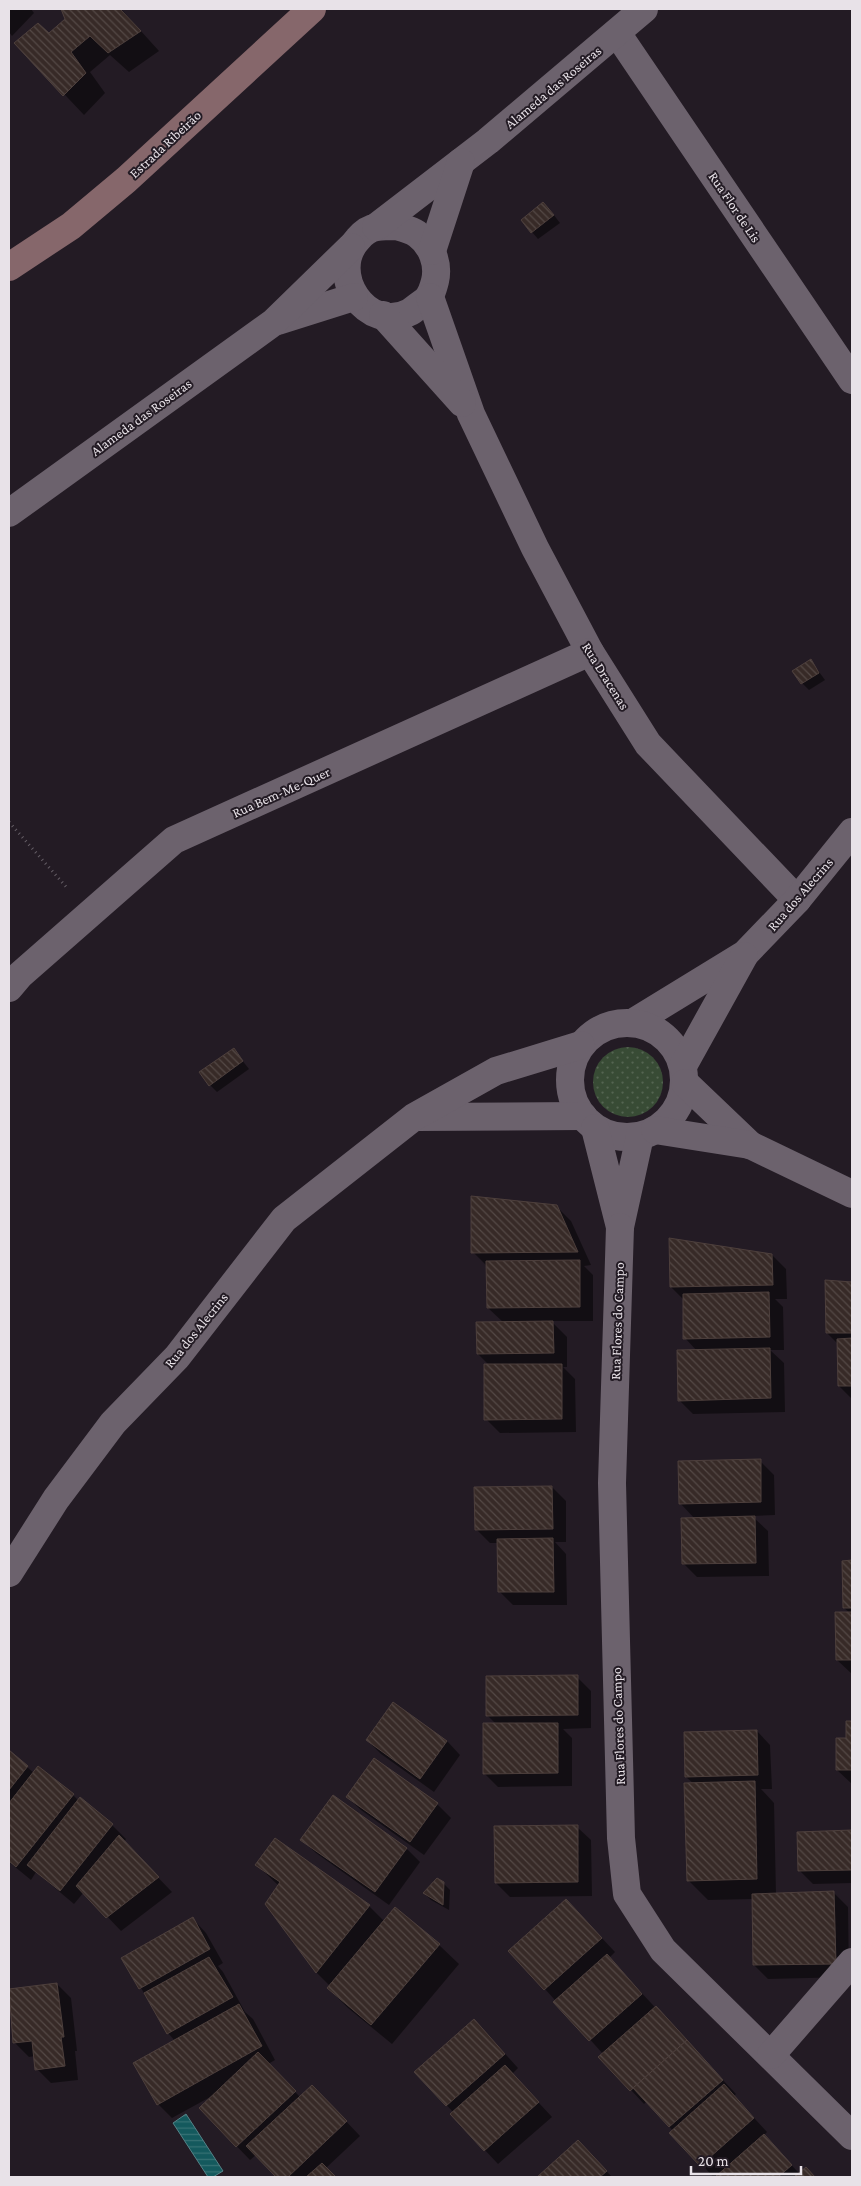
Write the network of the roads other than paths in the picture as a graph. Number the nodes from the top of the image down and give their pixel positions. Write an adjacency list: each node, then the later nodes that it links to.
1 (312, 9): 8 (street, Estrada Ribeirão)
2 (644, 9): 3 (street, Alameda das Roseiras)
3 (617, 33): 4 (street, Alameda das Roseiras); 13 (street, Rua Flor de Lis)
4 (461, 162): 5 (street, Alameda das Roseiras); 7 (street)
5 (376, 227): 6 (street); 7 (street)
6 (351, 246): 9 (street); 12 (street, Alameda das Roseiras)
7 (432, 251): 10 (street)
8 (9, 267)
9 (354, 297): 11 (street); 12 (street, Alameda das Roseiras)
10 (430, 297): 11 (street); 14 (street, Rua Dracenas)
11 (383, 315): 14 (street, Rua Dracenas)
12 (274, 322): 15 (street, Alameda das Roseiras)
13 (852, 380)
14 (471, 414): 16 (street, Rua Dracenas)
15 (9, 513)
16 (590, 652): 18 (street, Rua Dracenas); 20 (street, Rua Bem-Me-Quer)
17 (852, 832): 18 (street, Rua dos Alecrins)
18 (797, 900): 19 (street, Rua dos Alecrins)
19 (745, 954): 21 (street, Rua dos Alecrins); 23 (street, Rua dos Alecrins)
20 (9, 988)
21 (634, 1022): 22 (street); 23 (street)
22 (581, 1045): 24 (street, Rua dos Alecrins); 25 (street)
23 (684, 1075): 26 (street); 27 (street)
24 (414, 1117): 25 (street); 30 (street, Rua dos Alecrins)
25 (589, 1122): 26 (street); 29 (street, Rua Flores do Campo)
26 (648, 1133): 27 (street); 29 (street, Rua Flores do Campo)
27 (750, 1145): 28 (street)
28 (852, 1194)
29 (620, 1227): 32 (street, Rua Flores do Campo)
30 (9, 1573)
31 (852, 1962): 32 (street)
32 (771, 2055): 33 (street, Rua Flores do Campo)
33 (852, 2136)

